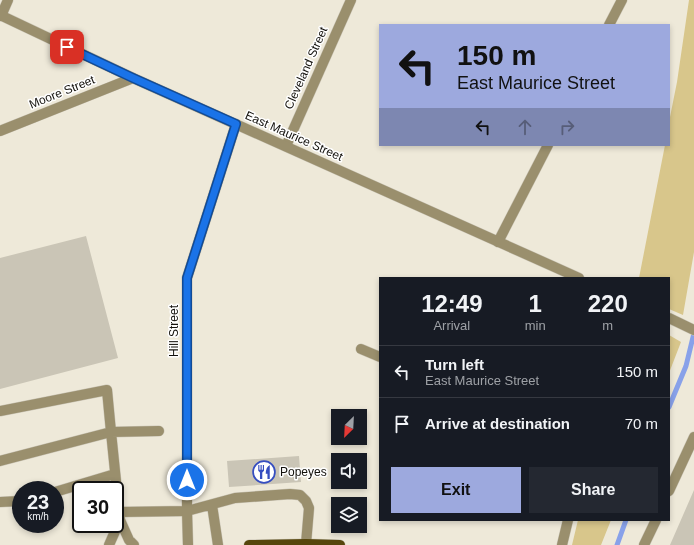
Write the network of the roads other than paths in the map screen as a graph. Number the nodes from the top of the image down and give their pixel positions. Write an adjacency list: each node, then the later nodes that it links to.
1 (8, 0): 4 (street)
2 (351, 0): 9 (street, Cleveland Street)
3 (622, 0): 5 (street)
4 (0, 16): 6 (street, East Maurice Street)
5 (610, 24)
6 (133, 78): 7 (street, East Maurice Street); 8 (street, Moore Street)
7 (236, 124): 9 (street, East Maurice Street); 29 (street, Hill Street)
8 (0, 131)
9 (286, 146): 11 (street, East Maurice Street)
10 (547, 146): 11 (street)
11 (498, 242): 12 (street, East Maurice Street)
12 (577, 277)
13 (670, 318): 14 (street)
14 (694, 330)
15 (361, 349): 16 (street)
16 (379, 357)
17 (0, 411): 19 (street)
18 (159, 431): 19 (street)
19 (111, 432): 21 (street); 22 (street)
20 (694, 437): 25 (street)
21 (0, 461)
22 (115, 474): 23 (street); 24 (street)
23 (116, 481)
24 (64, 489)
25 (670, 489)
26 (12, 501): 27 (street)
27 (0, 502)
28 (212, 505): 29 (street); 35 (street); 39 (street)
29 (187, 511): 30 (street); 38 (street, Hill Street)
30 (124, 516)
31 (568, 521): 42 (street)
32 (656, 521): 43 (street)
33 (124, 528): 37 (street)
34 (113, 533): 36 (street)
35 (306, 544): 40 (main road); 41 (main road)
36 (109, 545)
37 (134, 545)
38 (188, 545)
39 (218, 545)
40 (249, 545)
41 (340, 545)
42 (562, 545)
43 (644, 545)

